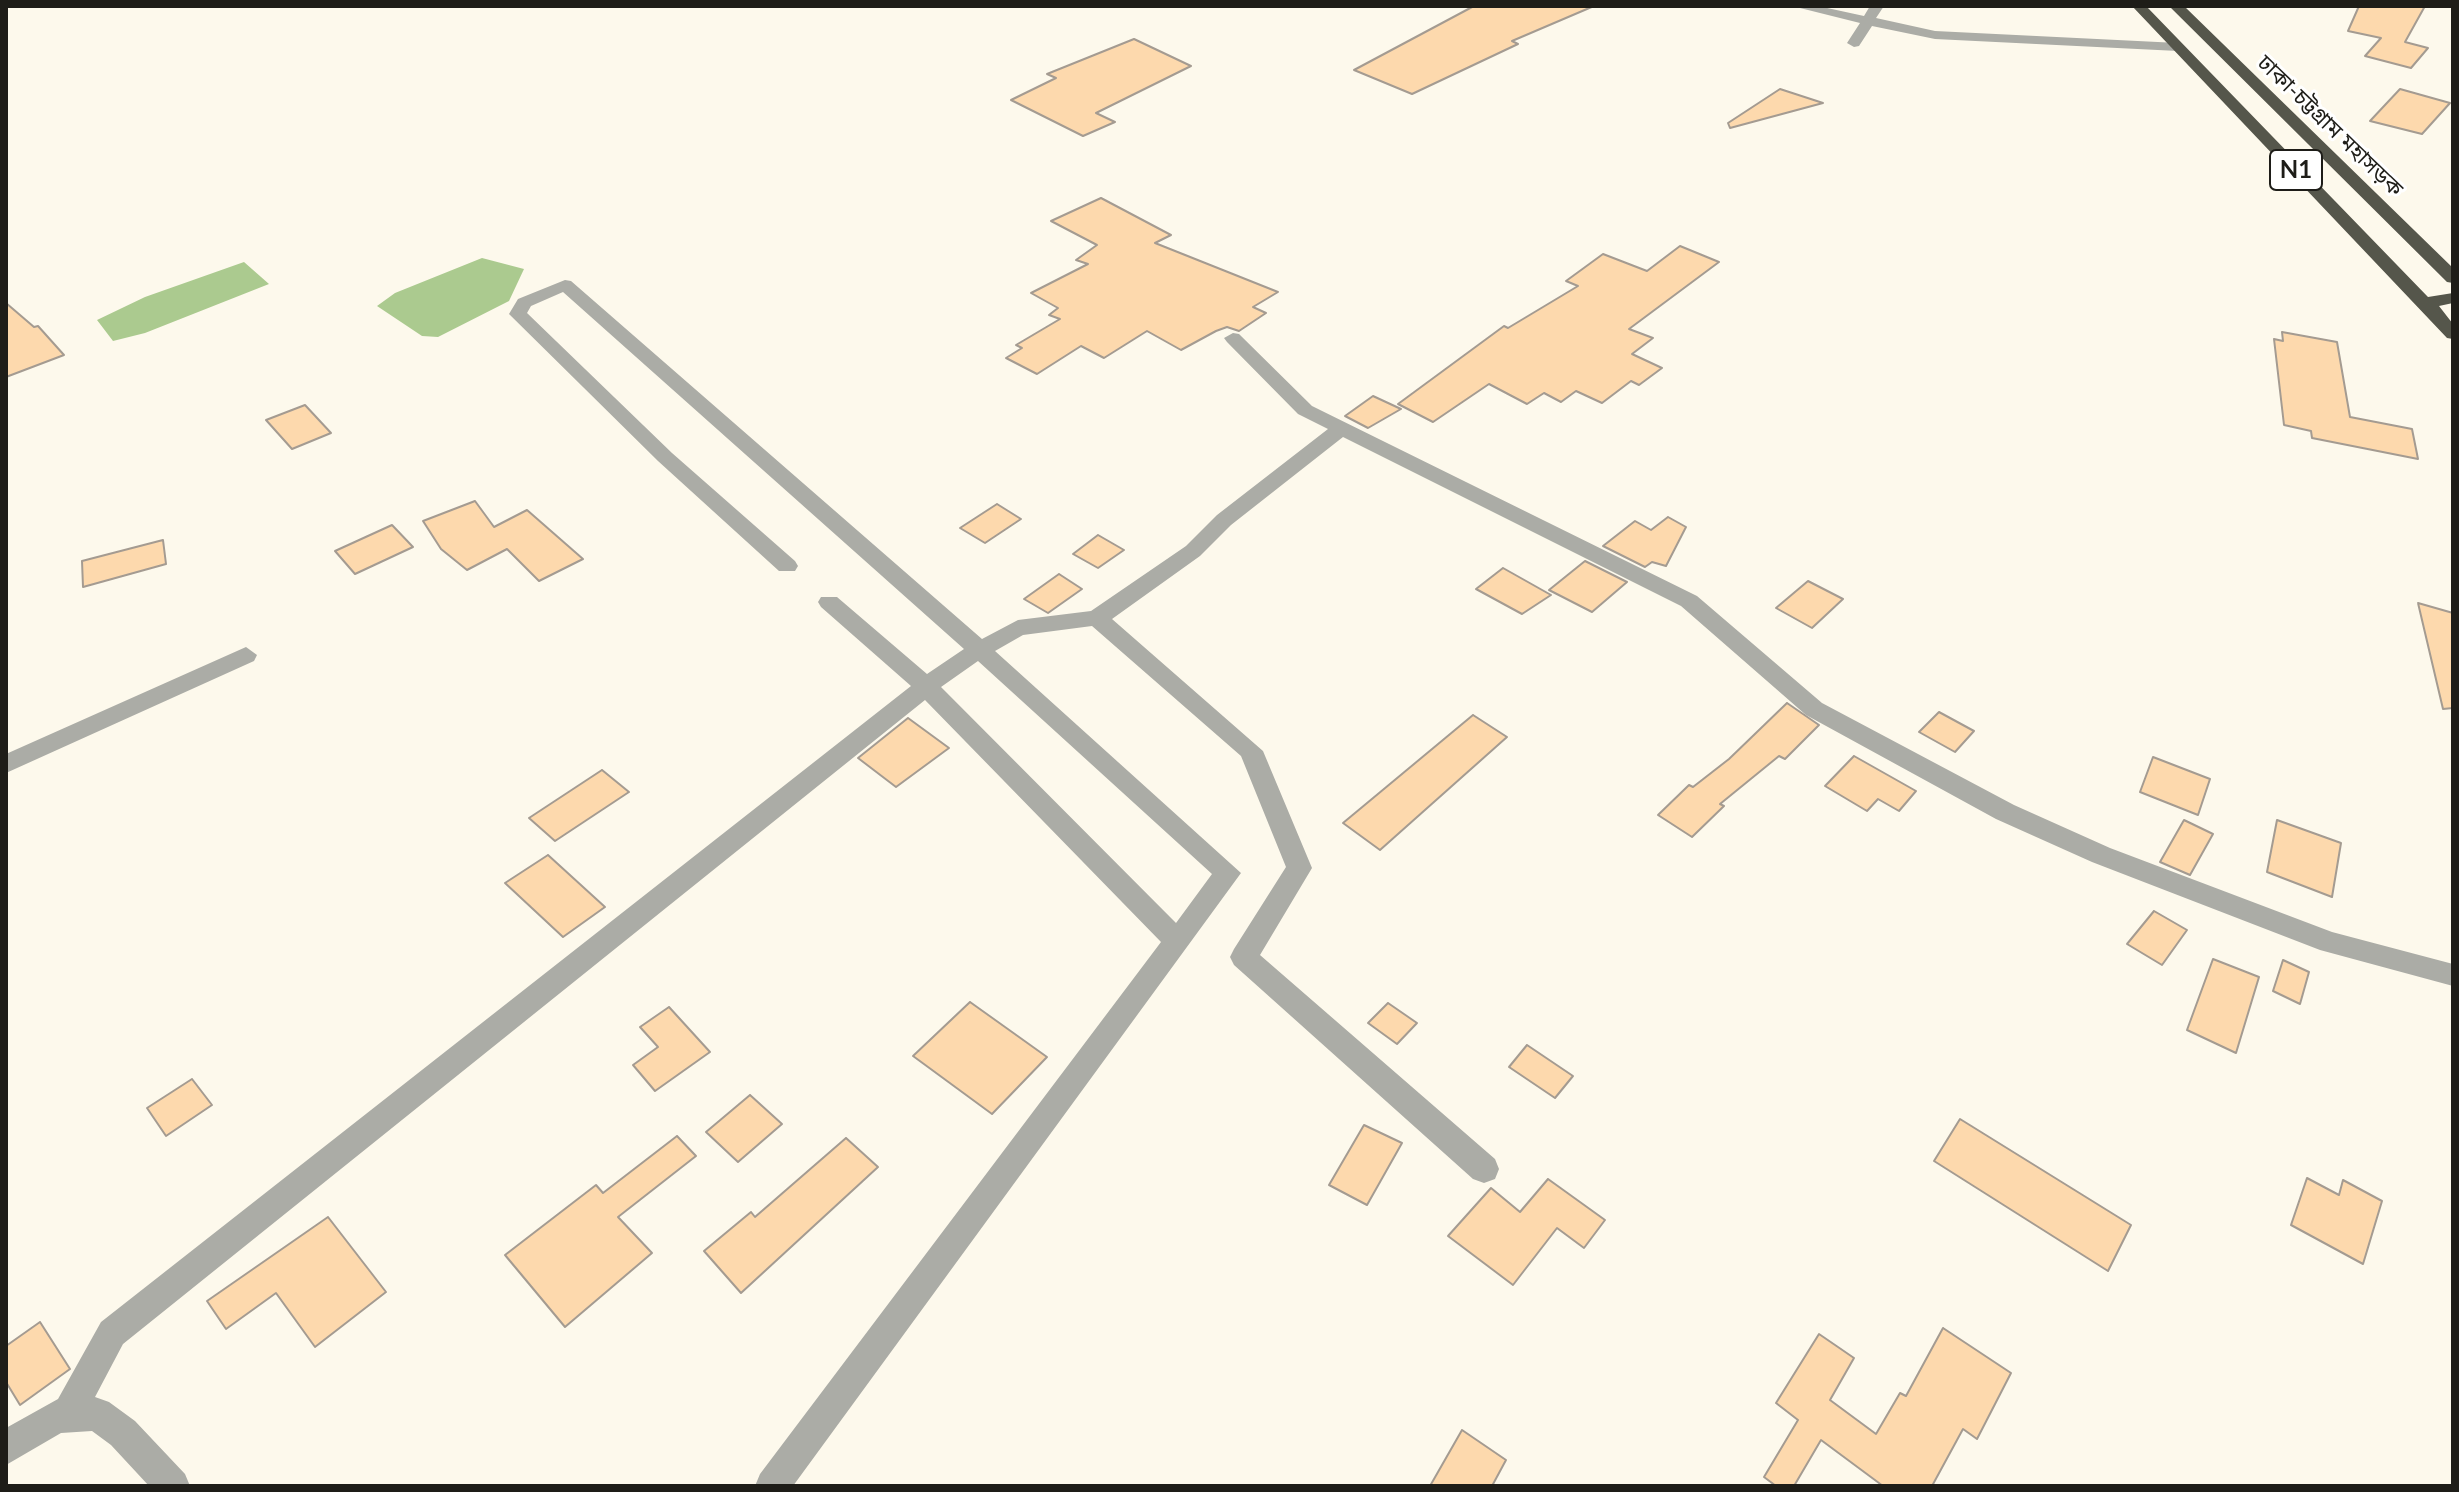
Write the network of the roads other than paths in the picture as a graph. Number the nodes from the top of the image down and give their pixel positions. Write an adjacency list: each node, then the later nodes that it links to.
1 (1799, 6): 5 (street)
2 (1877, 6): 5 (street)
3 (2139, 6): 7 (highway, ঢাকা-চট্টগ্রাম মহাসড়ক / N1)
4 (2176, 6): 9 (highway, ঢাকা-চট্টগ্রাম মহাসড়ক / N1)
5 (1868, 23): 6 (street); 7 (street)
6 (1854, 43)
7 (2178, 47): 8 (highway, ঢাকা-চট্টগ্রাম মহাসড়ক / N1)
8 (2393, 271): 9 (highway); 11 (highway, ঢাকা-চট্টগ্রাম মহাসড়ক / N1)
9 (2450, 276)
10 (2453, 298): 11 (highway)
11 (2431, 311): 12 (highway, ঢাকা-চট্টগ্রাম মহাসড়ক / N1)
12 (2453, 334)
13 (1233, 338): 14 (street)
14 (1342, 428): 17 (street); 23 (street)
15 (787, 566): 18 (street)
16 (829, 602): 20 (street)
17 (1097, 618): 18 (street); 24 (street)
18 (980, 650): 20 (street); 22 (street)
19 (246, 655): 21 (street)
20 (926, 686): 22 (street); 25 (street)
21 (6, 764)
22 (1177, 941): 28 (street)
23 (2453, 975)
24 (1484, 1169)
25 (67, 1416): 26 (street); 27 (street)
26 (6, 1448)
27 (173, 1486)
28 (772, 1486)

